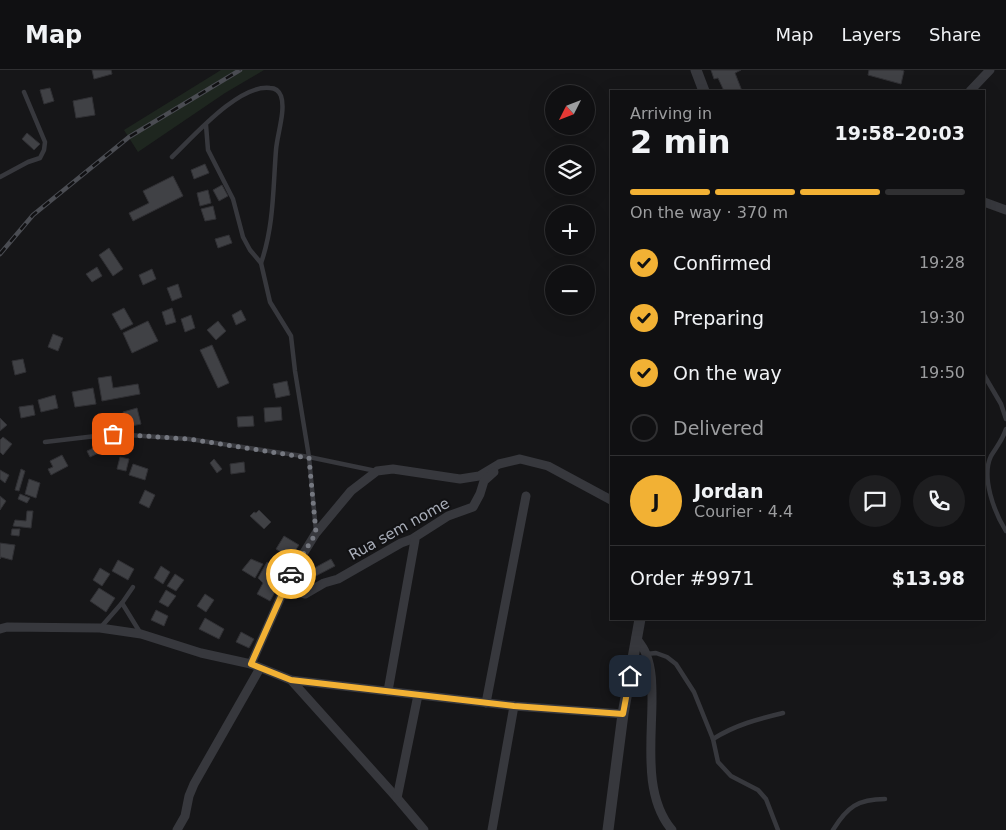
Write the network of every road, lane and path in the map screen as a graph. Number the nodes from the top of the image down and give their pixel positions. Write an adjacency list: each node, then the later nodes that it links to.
1 (696, 70): 3 (street)
2 (989, 71): 4 (street)
3 (704, 90)
4 (971, 90)
5 (24, 92): 8 (lane)
6 (206, 125): 7 (lane); 11 (lane); 11 (lane)
7 (172, 157)
8 (0, 177)
9 (985, 202): 10 (street)
10 (1006, 210)
11 (261, 263): 16 (lane)
12 (985, 377): 13 (lane)
13 (1006, 419)
14 (1006, 429): 21 (lane)
15 (45, 442): 16 (lane)
16 (309, 458): 18 (lane); 22 (lane)
17 (503, 463): 18 (street); 20 (street); 25 (street, Rua sem nome)
18 (377, 471): 22 (street)
19 (526, 496): 38 (street)
20 (610, 499)
21 (1006, 531)
22 (316, 533): 33 (street)
23 (415, 540): 36 (street)
24 (132, 587): 26 (lane)
25 (290, 588)
26 (122, 603): 28 (lane); 30 (lane)
27 (640, 620): 31 (street)
28 (100, 628): 29 (street); 30 (street)
29 (0, 629)
30 (141, 634): 33 (street)
31 (636, 638): 32 (street); 41 (street)
32 (646, 654): 42 (lane); 49 (street)
33 (251, 664): 34 (street)
34 (260, 668): 35 (street); 45 (street)
35 (291, 680): 36 (street); 43 (street)
36 (388, 691): 37 (street)
37 (418, 695): 38 (street); 43 (street)
38 (486, 703): 39 (street)
39 (514, 706): 41 (street); 47 (street)
40 (783, 713): 42 (lane)
41 (623, 714): 48 (street)
42 (712, 739): 50 (lane)
43 (397, 798): 46 (street)
44 (885, 799): 51 (lane)
45 (177, 830)
46 (424, 830)
47 (492, 830)
48 (608, 830)
49 (672, 830)
50 (778, 830)
51 (833, 830)

